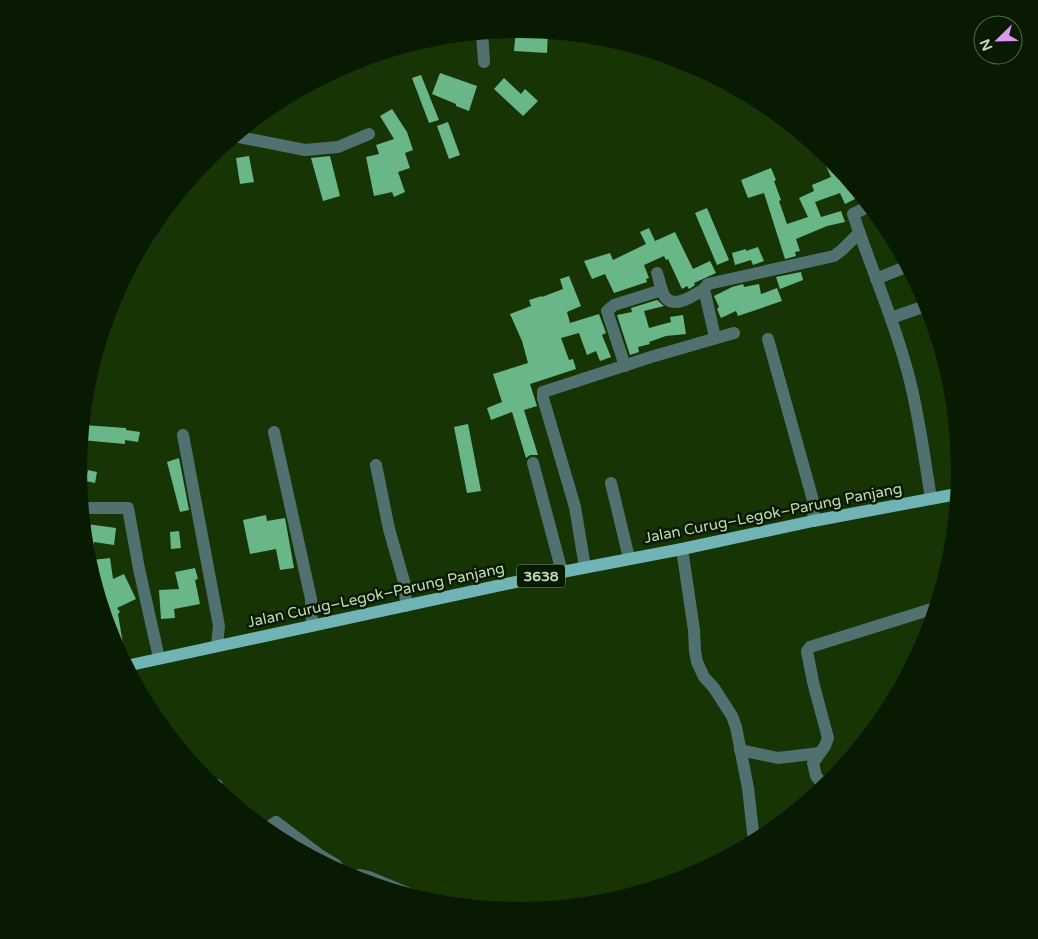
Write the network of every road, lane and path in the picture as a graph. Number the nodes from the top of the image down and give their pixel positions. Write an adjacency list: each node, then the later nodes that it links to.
1 (482, 39): 2 (street)
2 (484, 62)
3 (369, 134): 4 (street)
4 (243, 138)
5 (863, 209): 6 (street)
6 (860, 233): 9 (street); 10 (street)
7 (901, 269): 9 (street)
8 (657, 273): 11 (street)
9 (876, 279): 13 (street)
10 (704, 289): 11 (street); 15 (street)
11 (662, 290): 17 (street)
12 (919, 308): 13 (street)
13 (891, 318): 24 (street)
14 (734, 333): 15 (street)
15 (715, 337): 17 (street)
16 (768, 339): 26 (street)
17 (625, 366): 29 (street)
18 (274, 432): 33 (street)
19 (183, 434): 34 (street)
20 (533, 463): 30 (street)
21 (376, 465): 31 (street)
22 (611, 483): 28 (street)
23 (950, 495): 24 (main road, Jalan Curug–Legok–Parung Panjang / 3638)
24 (931, 499): 26 (main road, Jalan Curug–Legok–Parung Panjang / 3638)
25 (89, 508): 35 (street)
26 (813, 521): 27 (main road, Jalan Curug–Legok–Parung Panjang / 3638)
27 (682, 549): 28 (main road, Jalan Curug–Legok–Parung Panjang / 3638); 37 (street)
28 (629, 558): 29 (main road, Jalan Curug–Legok–Parung Panjang / 3638)
29 (585, 567): 30 (main road, Jalan Curug–Legok–Parung Panjang / 3638)
30 (562, 572): 31 (main road, Jalan Curug–Legok–Parung Panjang / 3638)
31 (406, 606): 33 (main road, Jalan Curug–Legok–Parung Panjang / 3638)
32 (927, 610): 38 (street)
33 (312, 626): 34 (main road, Jalan Curug–Legok–Parung Panjang / 3638)
34 (217, 645): 35 (main road, Jalan Curug–Legok–Parung Panjang / 3638)
35 (158, 658): 36 (main road, Jalan Curug–Legok–Parung Panjang / 3638)
36 (134, 664)
37 (740, 750): 38 (street); 41 (street)
38 (820, 753): 39 (street)
39 (819, 780)
40 (273, 824): 42 (street)
41 (753, 833)
42 (310, 848)

